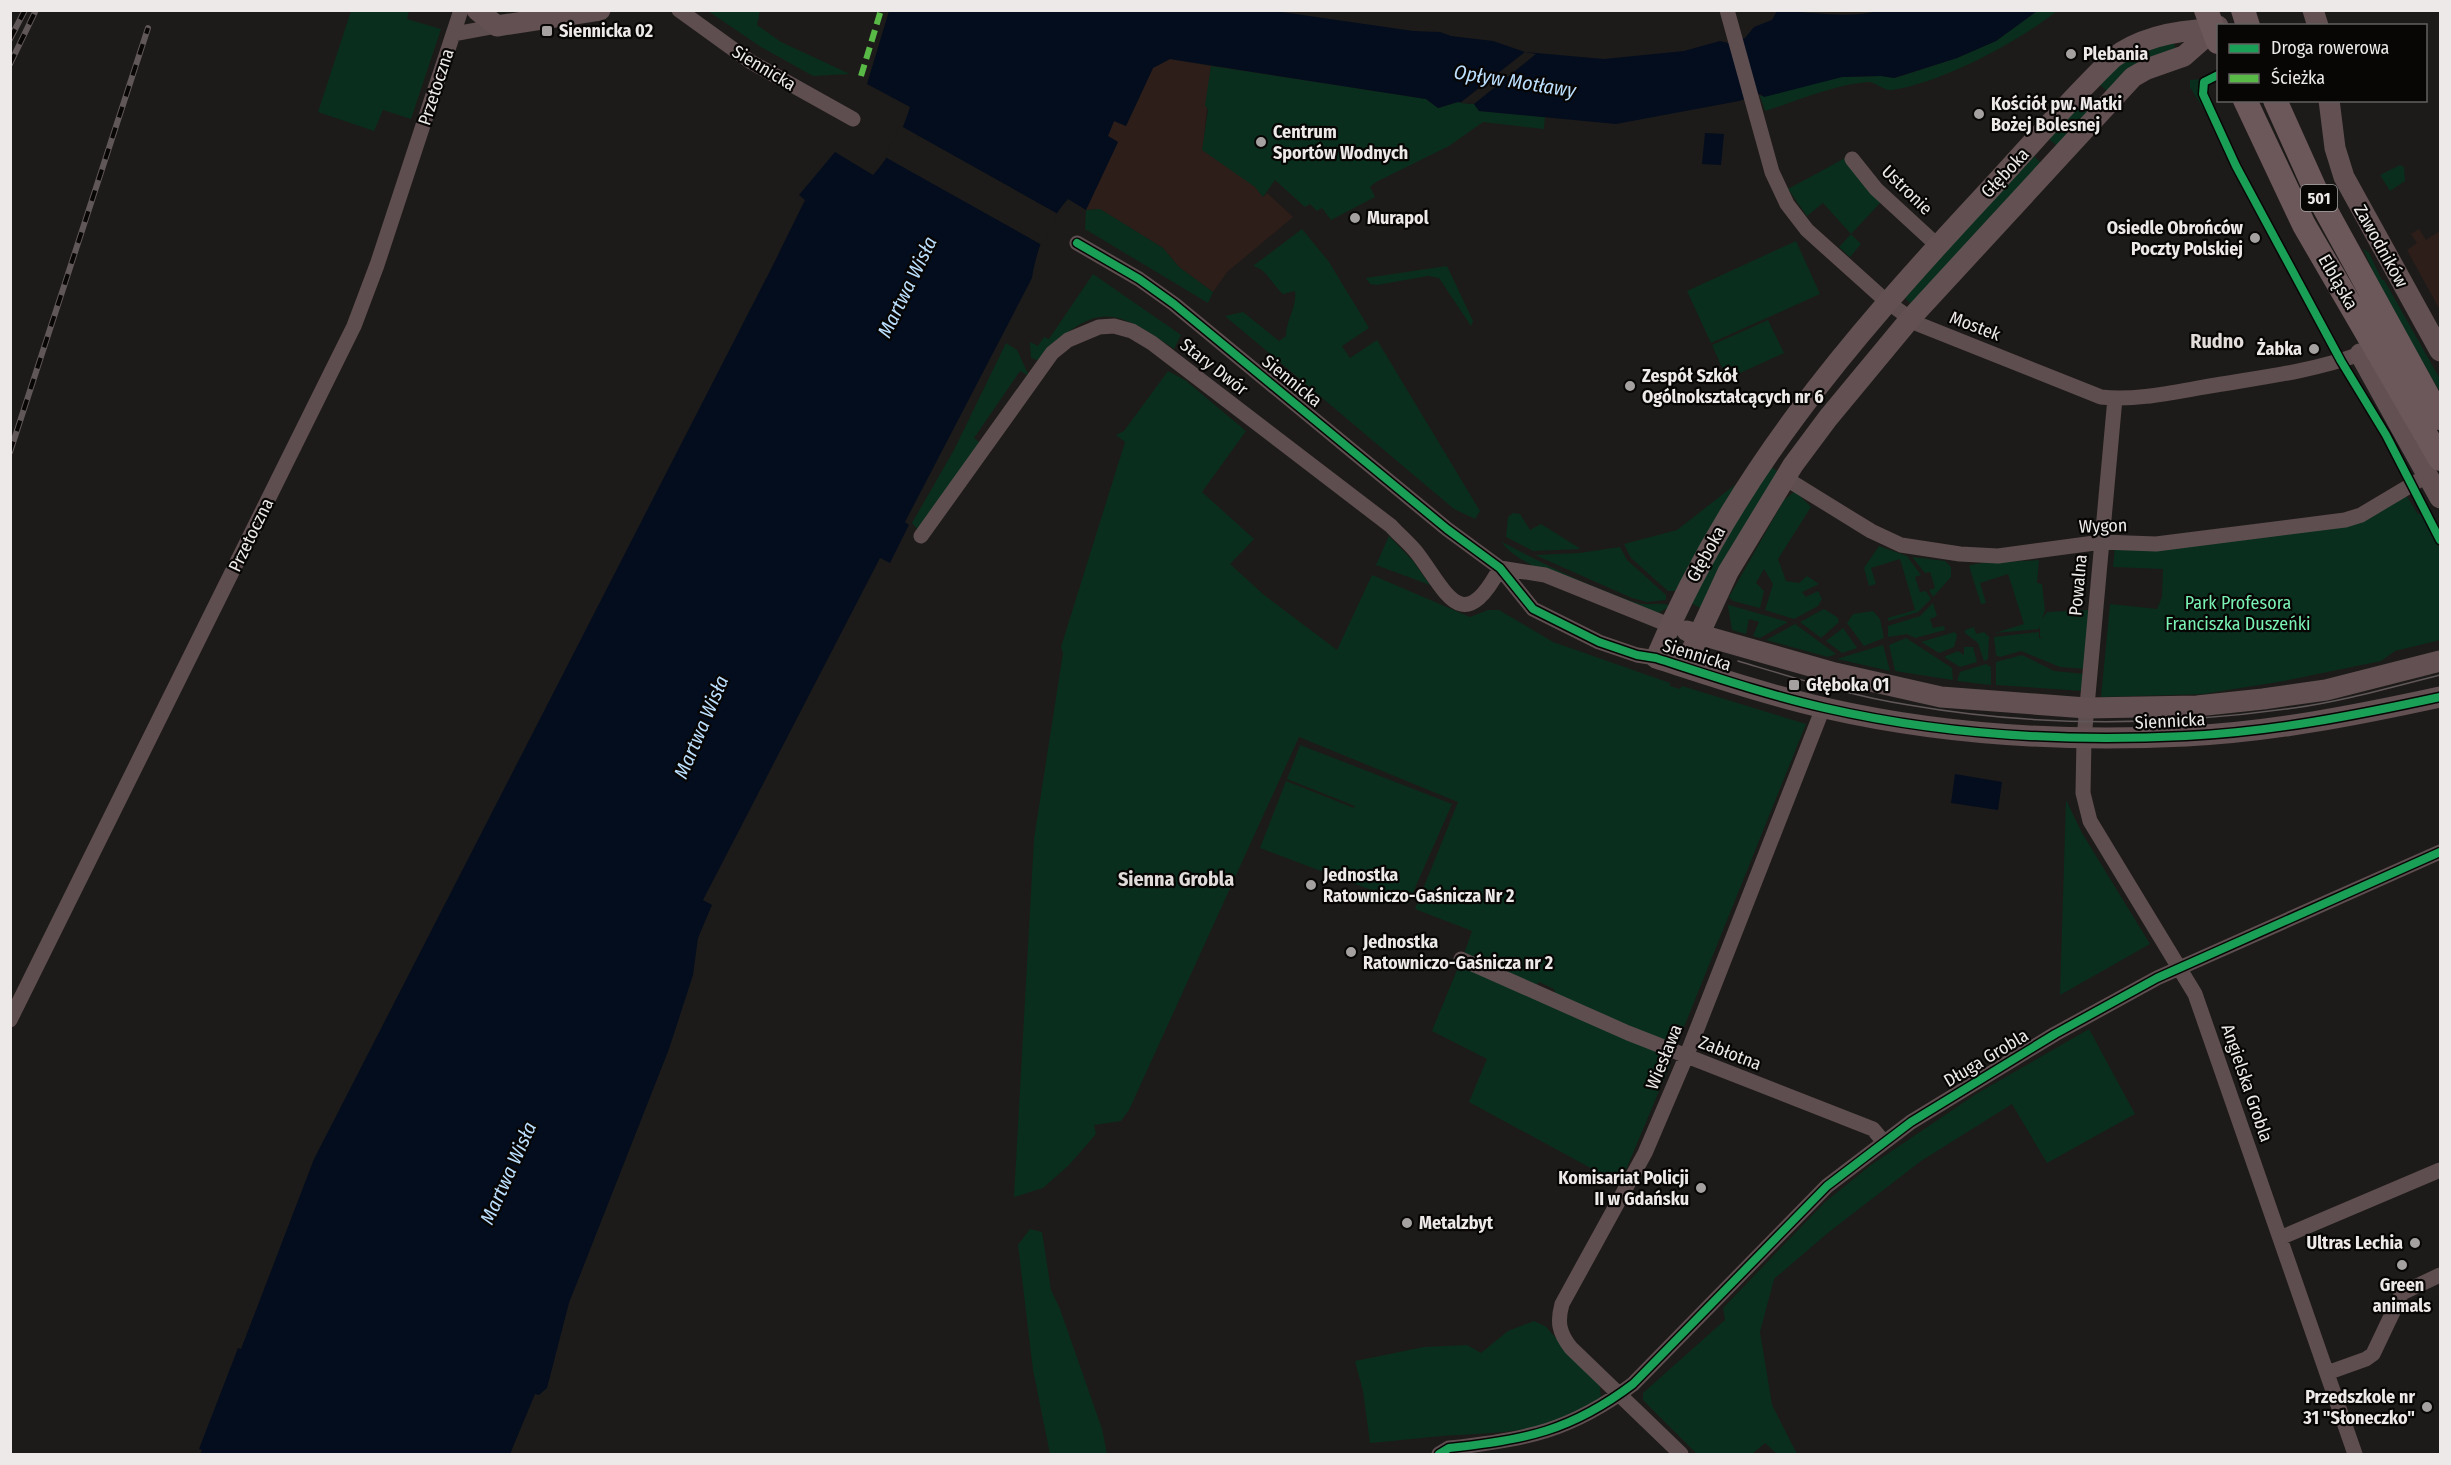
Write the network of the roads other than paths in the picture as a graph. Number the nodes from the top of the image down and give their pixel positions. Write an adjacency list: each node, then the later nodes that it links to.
1 (461, 10): 10 (street, Przetoczna)
2 (477, 10): 8 (street)
3 (600, 10): 8 (street, Przetoczna)
4 (679, 10): 16 (street, Siennicka)
5 (1727, 10): 23 (street, Mostek)
6 (2246, 15): 7 (street)
7 (2223, 24)
8 (497, 26): 10 (street, Przetoczna)
9 (2215, 27): 11 (street, Głęboka); 12 (street, Głęboka)
10 (454, 34): 48 (street, Przetoczna)
11 (2089, 83): 12 (street); 17 (street, Głęboka)
12 (2110, 102): 18 (street, Głęboka)
13 (2246, 102): 20 (main road, Elbląska / 501)
14 (2277, 102): 28 (main road, Elbląska / 501)
15 (2329, 102): 25 (street, Zawodników)
16 (853, 119)
17 (2037, 138): 18 (street); 22 (street, Głęboka)
18 (2058, 157): 24 (street, Głęboka)
19 (1852, 159): 22 (street, Ustronie)
20 (2280, 179): 26 (main road); 30 (main road, Elbląska / 501)
21 (1077, 243): 35 (street, Siennicka)
22 (1938, 246): 23 (street, Głęboka)
23 (1886, 301): 24 (street, Mostek); 29 (street, Głęboka)
24 (1910, 319): 27 (street, Mostek); 31 (street, Głęboka)
25 (2440, 351)
26 (2360, 354): 27 (street, Mostek); 30 (street, Elbląska)
27 (2115, 398): 34 (street, Powalna)
28 (2440, 418)
29 (1769, 451): 31 (street); 36 (street, Głęboka)
30 (2434, 467): 32 (street, Elbląska); 34 (street, Wygon)
31 (1789, 472): 34 (street, Wygon); 37 (street, Głęboka)
32 (2440, 498)
33 (921, 536): 35 (street, Stary Dwór)
34 (2102, 542): 43 (street, Powalna)
35 (1500, 568): 36 (street, Siennicka); 38 (street, Siennicka)
36 (1670, 625): 37 (street, Siennicka); 38 (street, Głęboka)
37 (1698, 634): 40 (street, Głęboka); 43 (street, Siennicka)
38 (1656, 658): 40 (street, Siennicka)
39 (2440, 661): 43 (street, Siennicka)
40 (1684, 667): 42 (street, Siennicka)
41 (2440, 697): 44 (street, Siennicka)
42 (1823, 708): 44 (street, Siennicka); 49 (street, Wiesława)
43 (2086, 708): 44 (street, Powalna)
44 (2084, 739): 47 (street, Angielska Grobla)
45 (2440, 852): 47 (street, Długa Grobla)
46 (1461, 960): 49 (street, Zabłotna)
47 (2181, 967): 50 (street, Długa Grobla); 52 (street, Angielska Grobla)
48 (10, 1020)
49 (1686, 1057): 50 (street, Zabłotna); 55 (street, Wiesława)
50 (1883, 1141): 55 (street, Długa Grobla)
51 (2440, 1170): 52 (street)
52 (2280, 1238): 54 (street, Angielska Grobla)
53 (2440, 1275): 54 (street)
54 (2327, 1372): 58 (street, Angielska Grobla)
55 (1619, 1394): 56 (street); 57 (street)
56 (1438, 1455)
57 (1681, 1455)
58 (2355, 1455)

